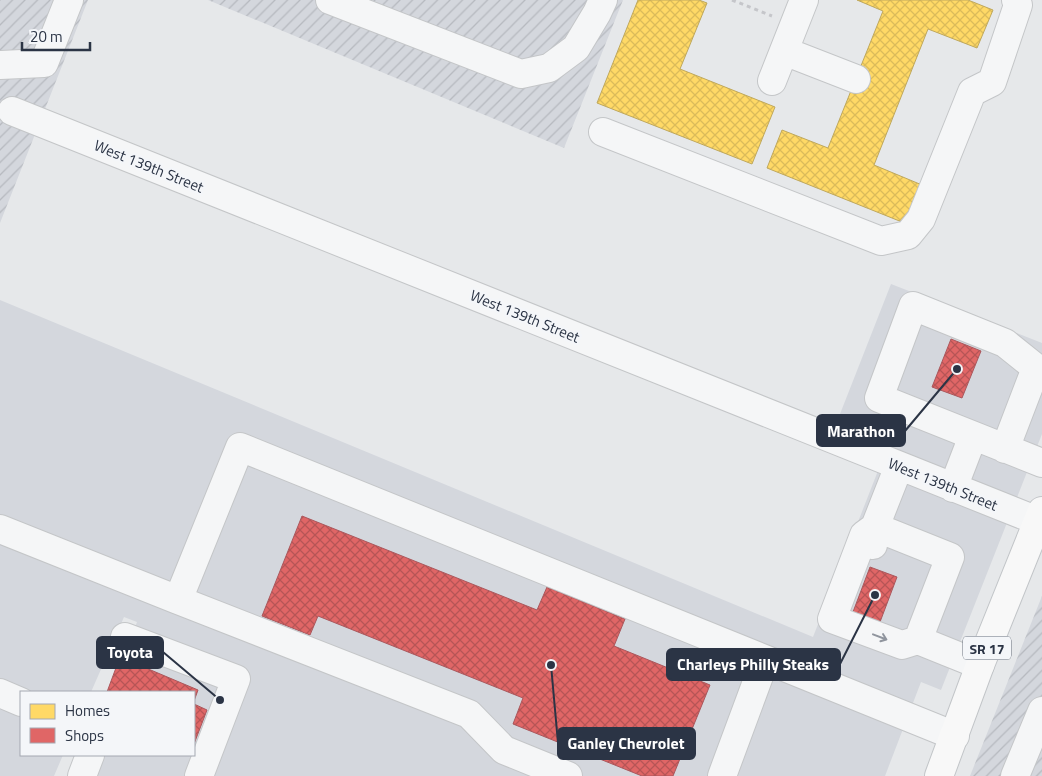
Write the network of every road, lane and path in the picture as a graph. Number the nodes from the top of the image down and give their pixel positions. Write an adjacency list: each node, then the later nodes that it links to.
1 (69, 0): 9 (street)
2 (330, 0): 3 (street)
3 (602, 0)
4 (732, 0): 7 (path)
5 (804, 0): 8 (street)
6 (1016, 0): 13 (street)
7 (775, 17)
8 (784, 51): 10 (street); 11 (street)
9 (0, 65)
10 (856, 79)
11 (772, 81)
12 (12, 111): 18 (street, West 139th Street)
13 (603, 132)
14 (1039, 369): 15 (street); 16 (street)
15 (974, 436): 16 (street); 19 (street)
16 (1005, 449): 17 (street)
17 (1042, 463)
18 (899, 466): 19 (street, West 139th Street); 21 (street)
19 (953, 488): 20 (street, West 139th Street)
20 (1041, 519): 27 (main road, SR 17)
21 (875, 527): 25 (street); 25 (street, one-way to 25)
22 (0, 529): 23 (street)
23 (178, 600): 26 (street); 35 (street)
24 (125, 637): 34 (street)
25 (918, 640): 27 (street)
26 (766, 660): 31 (street); 36 (street)
27 (980, 664): 31 (main road, SR 17)
28 (0, 693): 29 (street)
29 (20, 702)
30 (1042, 711): 38 (street)
31 (955, 736): 37 (main road, SR 17)
32 (90, 756): 33 (street)
33 (82, 776)
34 (199, 776)
35 (568, 776)
36 (722, 776)
37 (939, 776)
38 (1015, 776)

